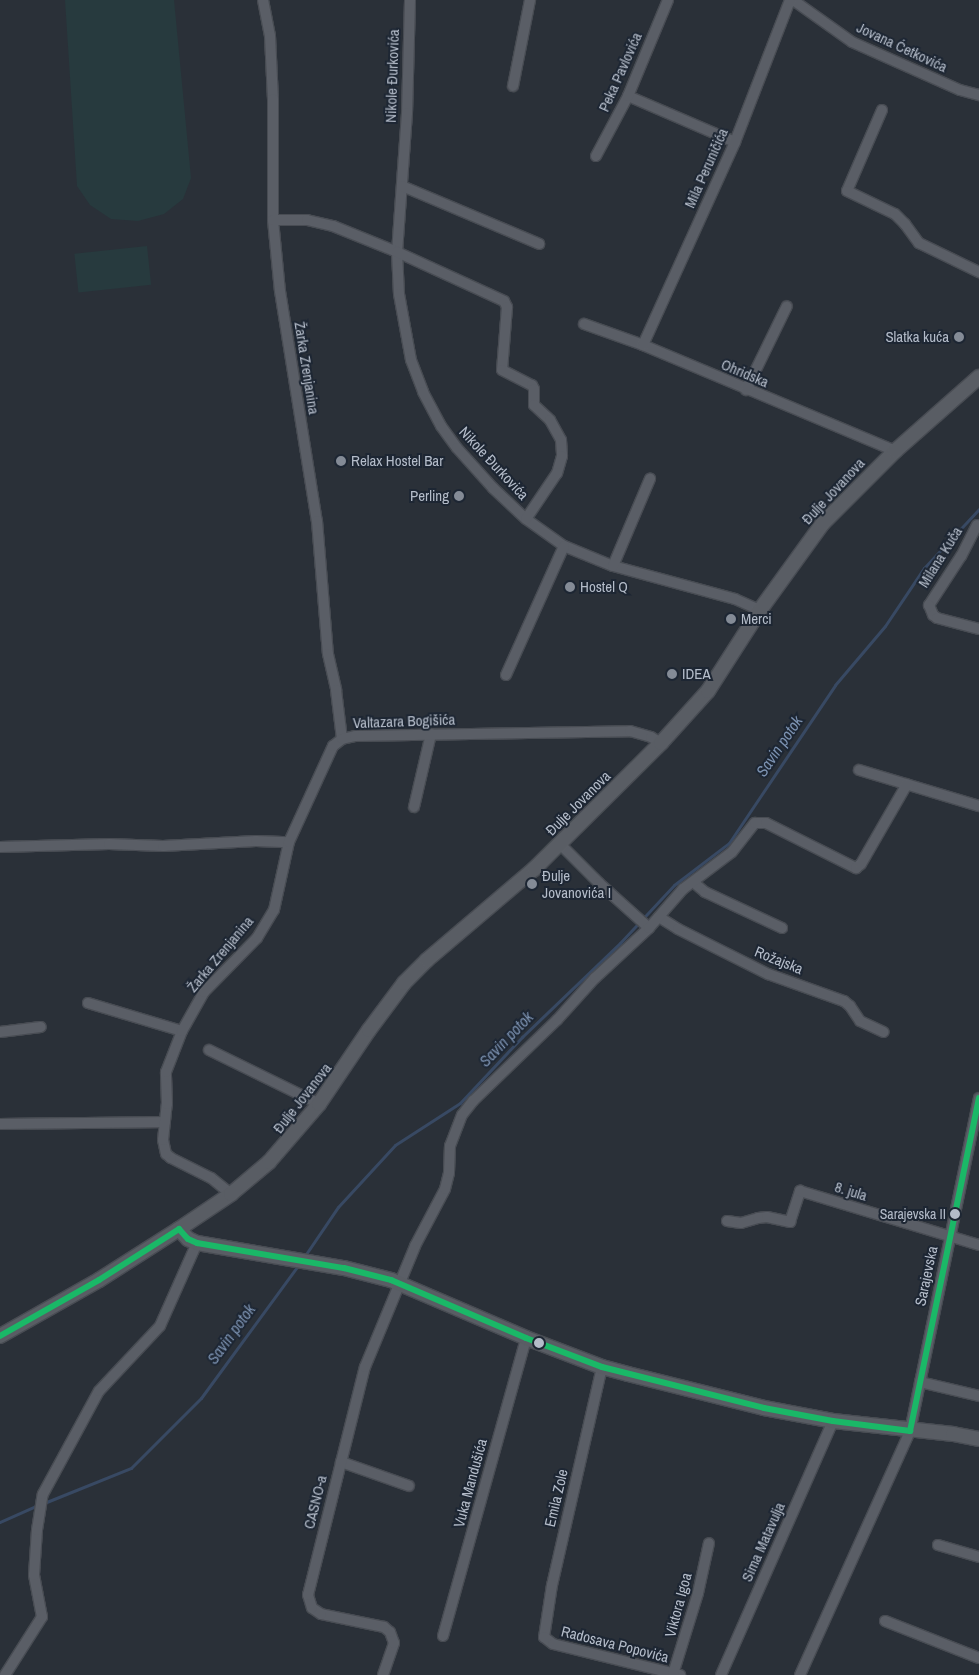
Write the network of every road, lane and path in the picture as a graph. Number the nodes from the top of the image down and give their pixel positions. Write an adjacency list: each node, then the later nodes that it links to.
1 (264, 0): 13 (street, Žarka Zrenjanina)
2 (410, 0): 12 (street, Nikole Đurkovića)
3 (530, 0): 6 (street)
4 (668, 0): 8 (street, Peka Pavlovića)
5 (792, 0): 7 (street, Jovana Ćetkovića); 10 (street, Mila Peruničića)
6 (513, 86)
7 (979, 95)
8 (628, 96): 10 (street); 11 (street, Peka Pavlovića)
9 (882, 110): 16 (street)
10 (735, 142): 19 (street, Mila Peruničića)
11 (596, 156)
12 (402, 186): 14 (street); 15 (street, Nikole Đurkovića)
13 (273, 220): 15 (street); 32 (street, Žarka Zrenjanina)
14 (539, 244)
15 (397, 252): 24 (street, Nikole Đurkovića); 24 (street)
16 (979, 272)
17 (787, 306): 21 (street)
18 (584, 324): 19 (street, Ohridska)
19 (643, 345): 21 (street, Ohridska)
20 (979, 377): 22 (street, Đulje Jovanova)
21 (746, 390): 22 (street, Ohridska)
22 (895, 451): 28 (street, Đulje Jovanova)
23 (650, 479): 27 (street)
24 (526, 519): 26 (street, Nikole Đurkovića)
25 (977, 525): 29 (street, Milana Kuča)
26 (564, 546): 27 (street, Nikole Đurkovića); 30 (street)
27 (613, 566): 28 (street, Nikole Đurkovića)
28 (760, 610): 33 (street, Đulje Jovanova)
29 (979, 629)
30 (506, 675)
31 (432, 734): 32 (street, Valtazara Bogišića); 33 (street, Valtazara Bogišića); 37 (street)
32 (342, 738): 38 (street, Valtazara Bogišića)
33 (660, 743): 39 (street, Đulje Jovanova)
34 (859, 770): 35 (street)
35 (907, 784): 36 (street); 41 (street, CASNO-a)
36 (979, 806)
37 (414, 807)
38 (289, 842): 40 (street); 47 (street, Žarka Zrenjanina)
39 (560, 844): 43 (street); 52 (street, Đulje Jovanova)
40 (0, 847)
41 (693, 882): 42 (street, CASNO-a); 44 (street)
42 (659, 916): 43 (street, CASNO-a); 49 (street, Rožajska)
43 (643, 922): 61 (street, CASNO-a)
44 (782, 928)
45 (88, 1003): 47 (street)
46 (41, 1027): 48 (street)
47 (182, 1031): 53 (street, Žarka Zrenjanina)
48 (0, 1032)
49 (884, 1032)
50 (209, 1050): 52 (street)
51 (979, 1098): 58 (street, Sarajevska)
52 (319, 1104): 55 (street, Đulje Jovanova)
53 (165, 1122): 54 (street); 55 (street, Žarka Zrenjanina)
54 (0, 1124)
55 (231, 1194): 57 (street, Đulje Jovanova)
56 (727, 1222): 58 (street, 8. jula)
57 (179, 1229): 59 (street); 62 (street, Đulje Jovanova)
58 (950, 1236): 60 (street, 8. jula); 65 (street, Sarajevska)
59 (197, 1243): 61 (street); 80 (street)
60 (979, 1245)
61 (399, 1282): 63 (street); 70 (street, CASNO-a)
62 (0, 1336)
63 (526, 1338): 64 (street); 76 (street, Vuka Mandušića)
64 (602, 1367): 67 (street); 77 (street, Emila Zole)
65 (920, 1382): 66 (street); 68 (street, Sarajevska)
66 (979, 1396)
67 (833, 1421): 68 (street); 82 (street, Sima Matavulja)
68 (910, 1431): 69 (street); 83 (street)
69 (979, 1439)
70 (341, 1462): 71 (street); 81 (street, CASNO-a)
71 (409, 1486)
72 (709, 1543): 79 (street, Viktora Igoa)
73 (938, 1545): 74 (street)
74 (979, 1557)
75 (885, 1621): 78 (street)
76 (443, 1636)
77 (544, 1637): 79 (street, Radosava Popovića)
78 (979, 1658)
79 (676, 1674)
80 (5, 1675)
81 (383, 1675)
82 (721, 1675)
83 (800, 1675)

